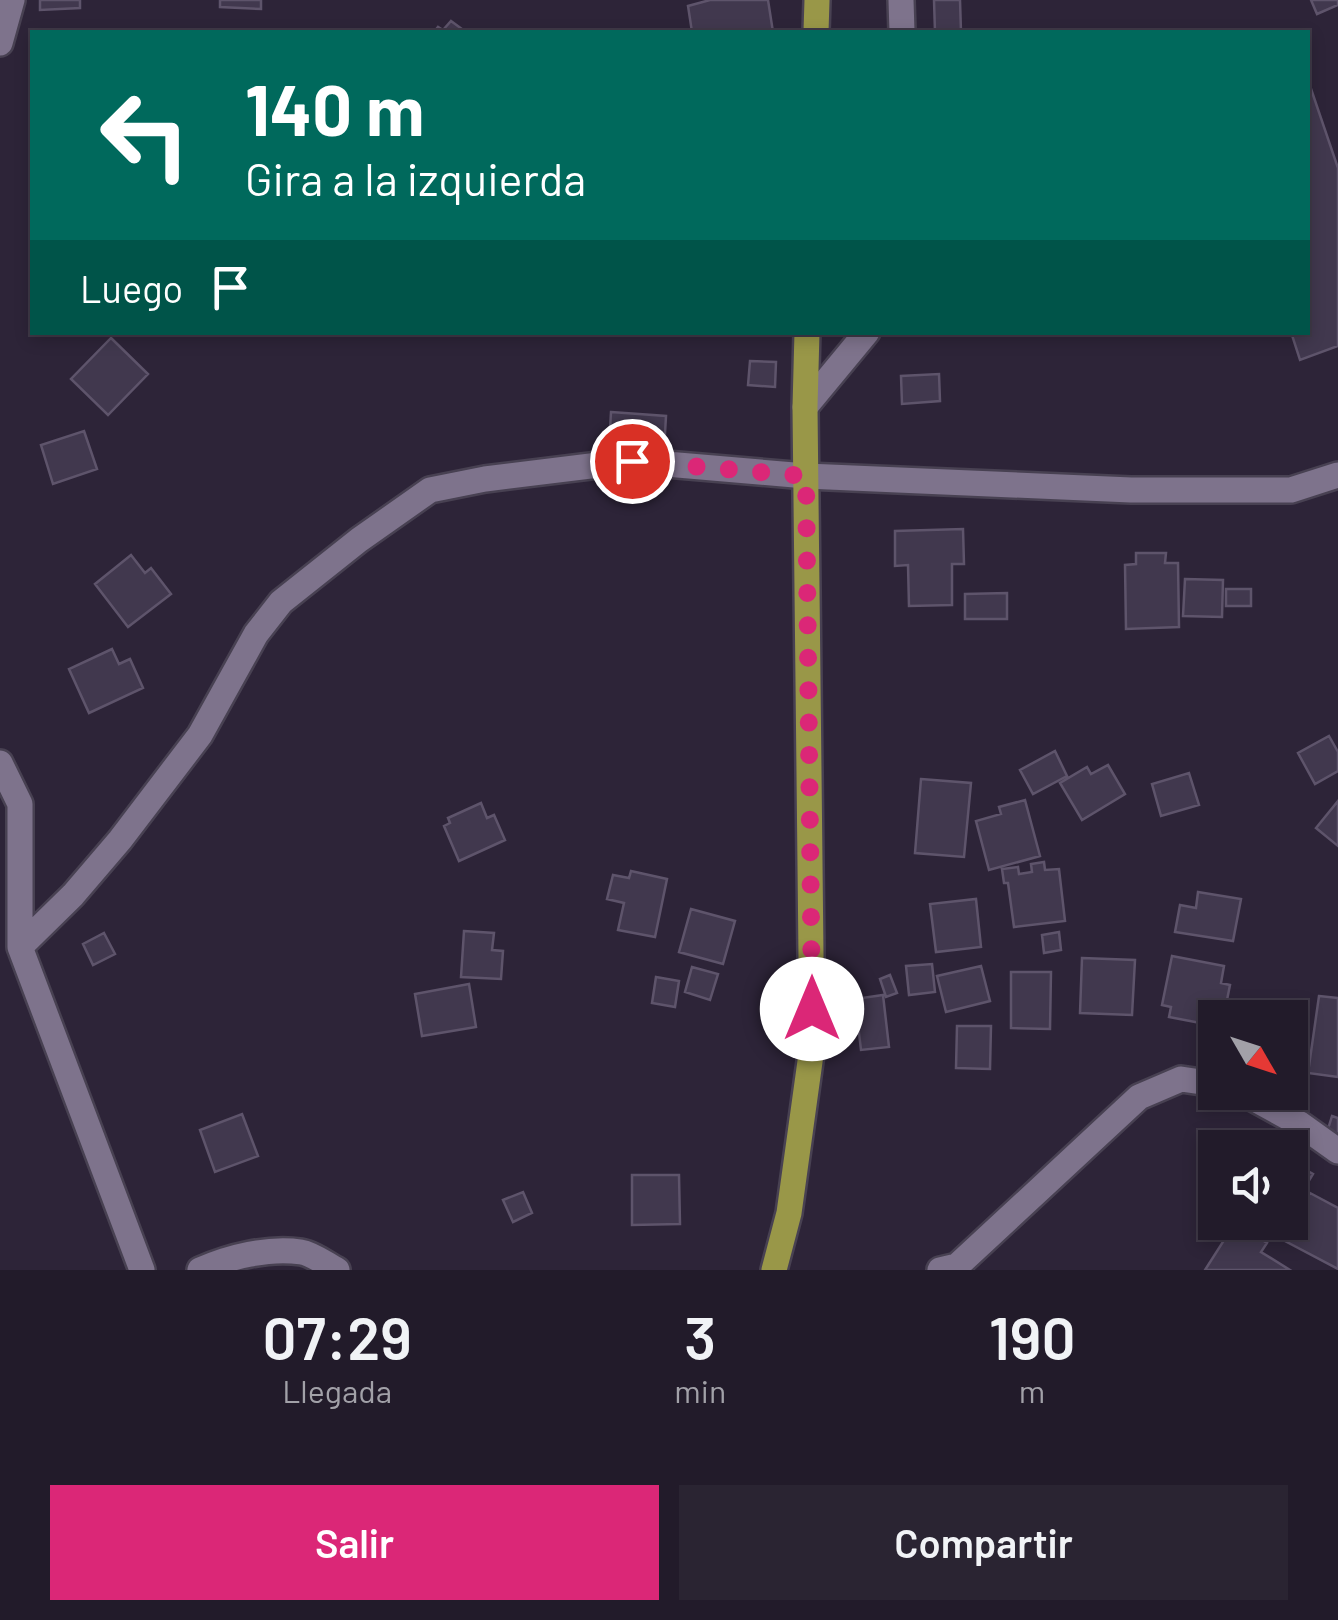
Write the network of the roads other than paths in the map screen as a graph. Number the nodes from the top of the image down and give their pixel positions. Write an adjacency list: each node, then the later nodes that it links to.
1 (12, 0): 6 (street)
2 (817, 0): 4 (main road)
3 (901, 0): 5 (street)
4 (816, 30)
5 (902, 30)
6 (0, 43)
7 (808, 335): 9 (main road)
8 (864, 335): 9 (street)
9 (805, 407): 11 (main road)
10 (1338, 475): 11 (street)
11 (806, 476): 13 (street); 20 (main road)
12 (0, 763): 13 (street)
13 (20, 947): 17 (street)
14 (1198, 1081): 21 (street)
15 (1275, 1110): 16 (street)
16 (1338, 1152)
17 (142, 1270)
18 (200, 1270): 19 (street)
19 (337, 1270)
20 (774, 1270)
21 (940, 1270)

